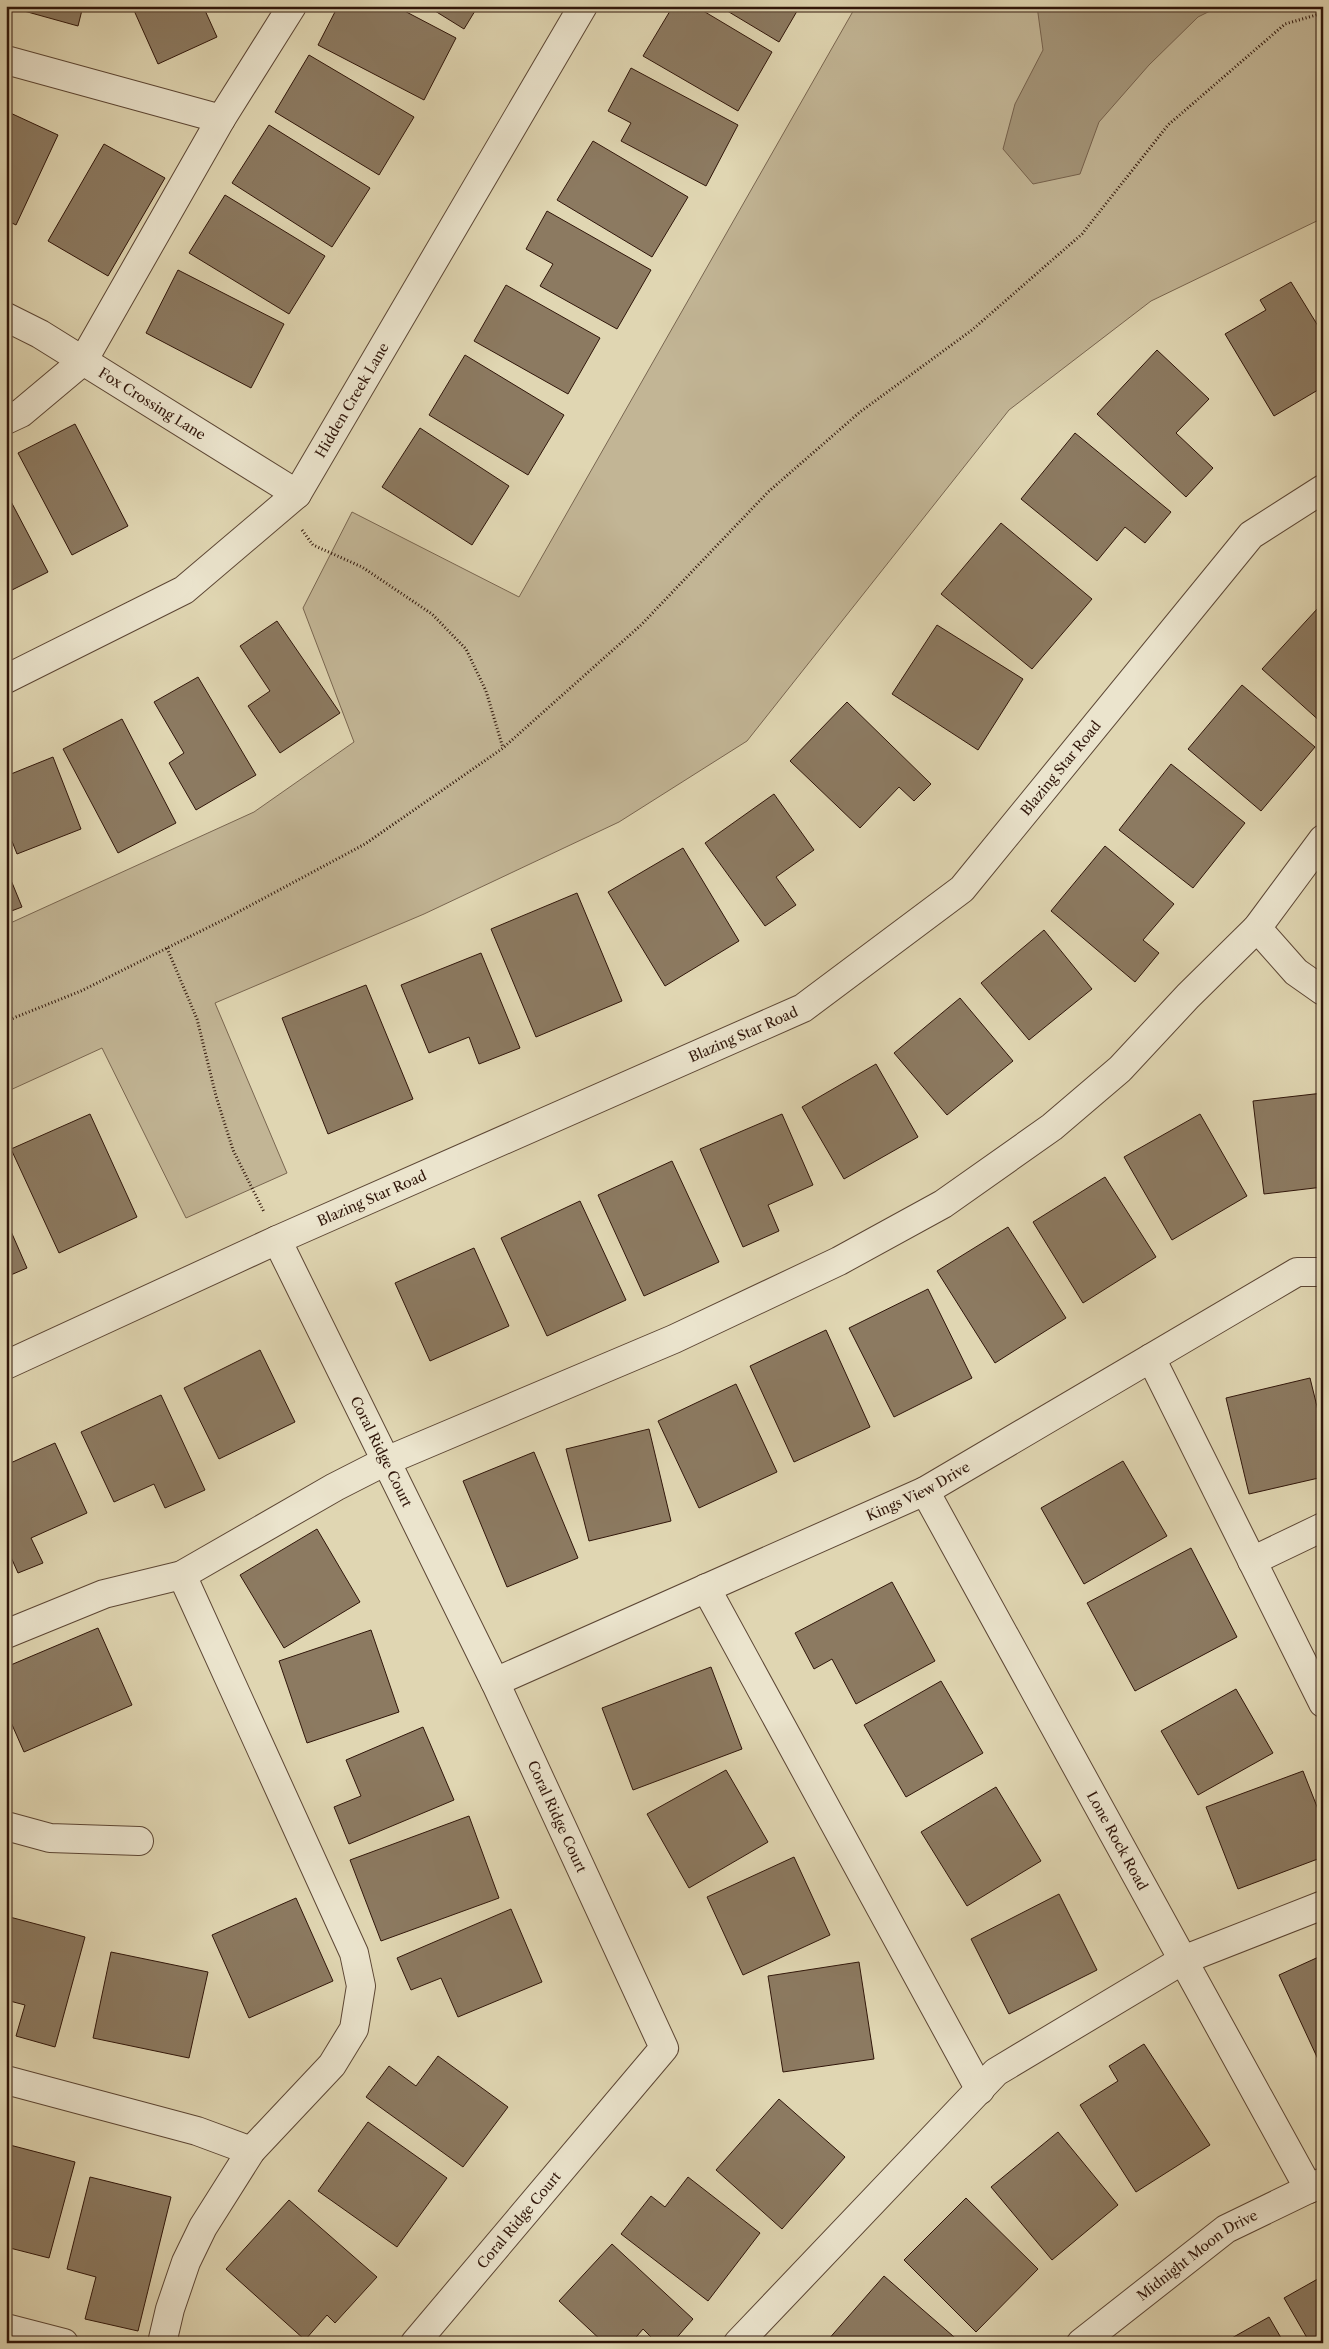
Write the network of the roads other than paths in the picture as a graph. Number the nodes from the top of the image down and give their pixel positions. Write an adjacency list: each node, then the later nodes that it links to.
1 (292, 6): 4 (street)
2 (583, 6): 9 (street, Hidden Creek Lane)
3 (6, 60): 4 (street)
4 (221, 119): 6 (street)
5 (6, 317): 6 (street, Fox Crossing Lane)
6 (83, 361): 7 (street); 9 (street, Fox Crossing Lane)
7 (6, 420)
8 (1323, 488): 14 (street, Blazing Star Road)
9 (297, 494): 10 (street, Hidden Creek Lane)
10 (6, 679)
11 (1323, 839): 12 (street)
12 (1257, 928): 13 (street); 18 (street)
13 (1323, 991)
14 (277, 1240): 17 (street, Blazing Star Road); 18 (street, Coral Ridge Court)
15 (1323, 1272): 16 (street, Kings View Drive)
16 (1151, 1358): 19 (street, Kings View Drive); 21 (street)
17 (6, 1365)
18 (386, 1461): 22 (street); 25 (street, Coral Ridge Court)
19 (925, 1491): 23 (street, Kings View Drive); 30 (street, Lone Rock Road)
20 (1323, 1527): 21 (street)
21 (1252, 1561): 26 (street)
22 (182, 1574): 24 (street); 33 (street)
23 (706, 1588): 25 (street, Kings View Drive); 32 (street)
24 (6, 1634)
25 (495, 1682): 38 (street, Coral Ridge Court)
26 (1323, 1703)
27 (6, 1826): 28 (street)
28 (139, 1841)
29 (1323, 1905): 30 (street)
30 (1183, 1960): 32 (street); 34 (street, Lone Rock Road)
31 (6, 2080): 33 (street)
32 (980, 2090): 39 (street)
33 (251, 2151): 37 (street)
34 (1316, 2186): 40 (street, Midnight Moon Drive)
35 (6, 2328): 36 (street)
36 (64, 2343)
37 (162, 2343)
38 (415, 2343)
39 (738, 2343)
40 (1081, 2343)

